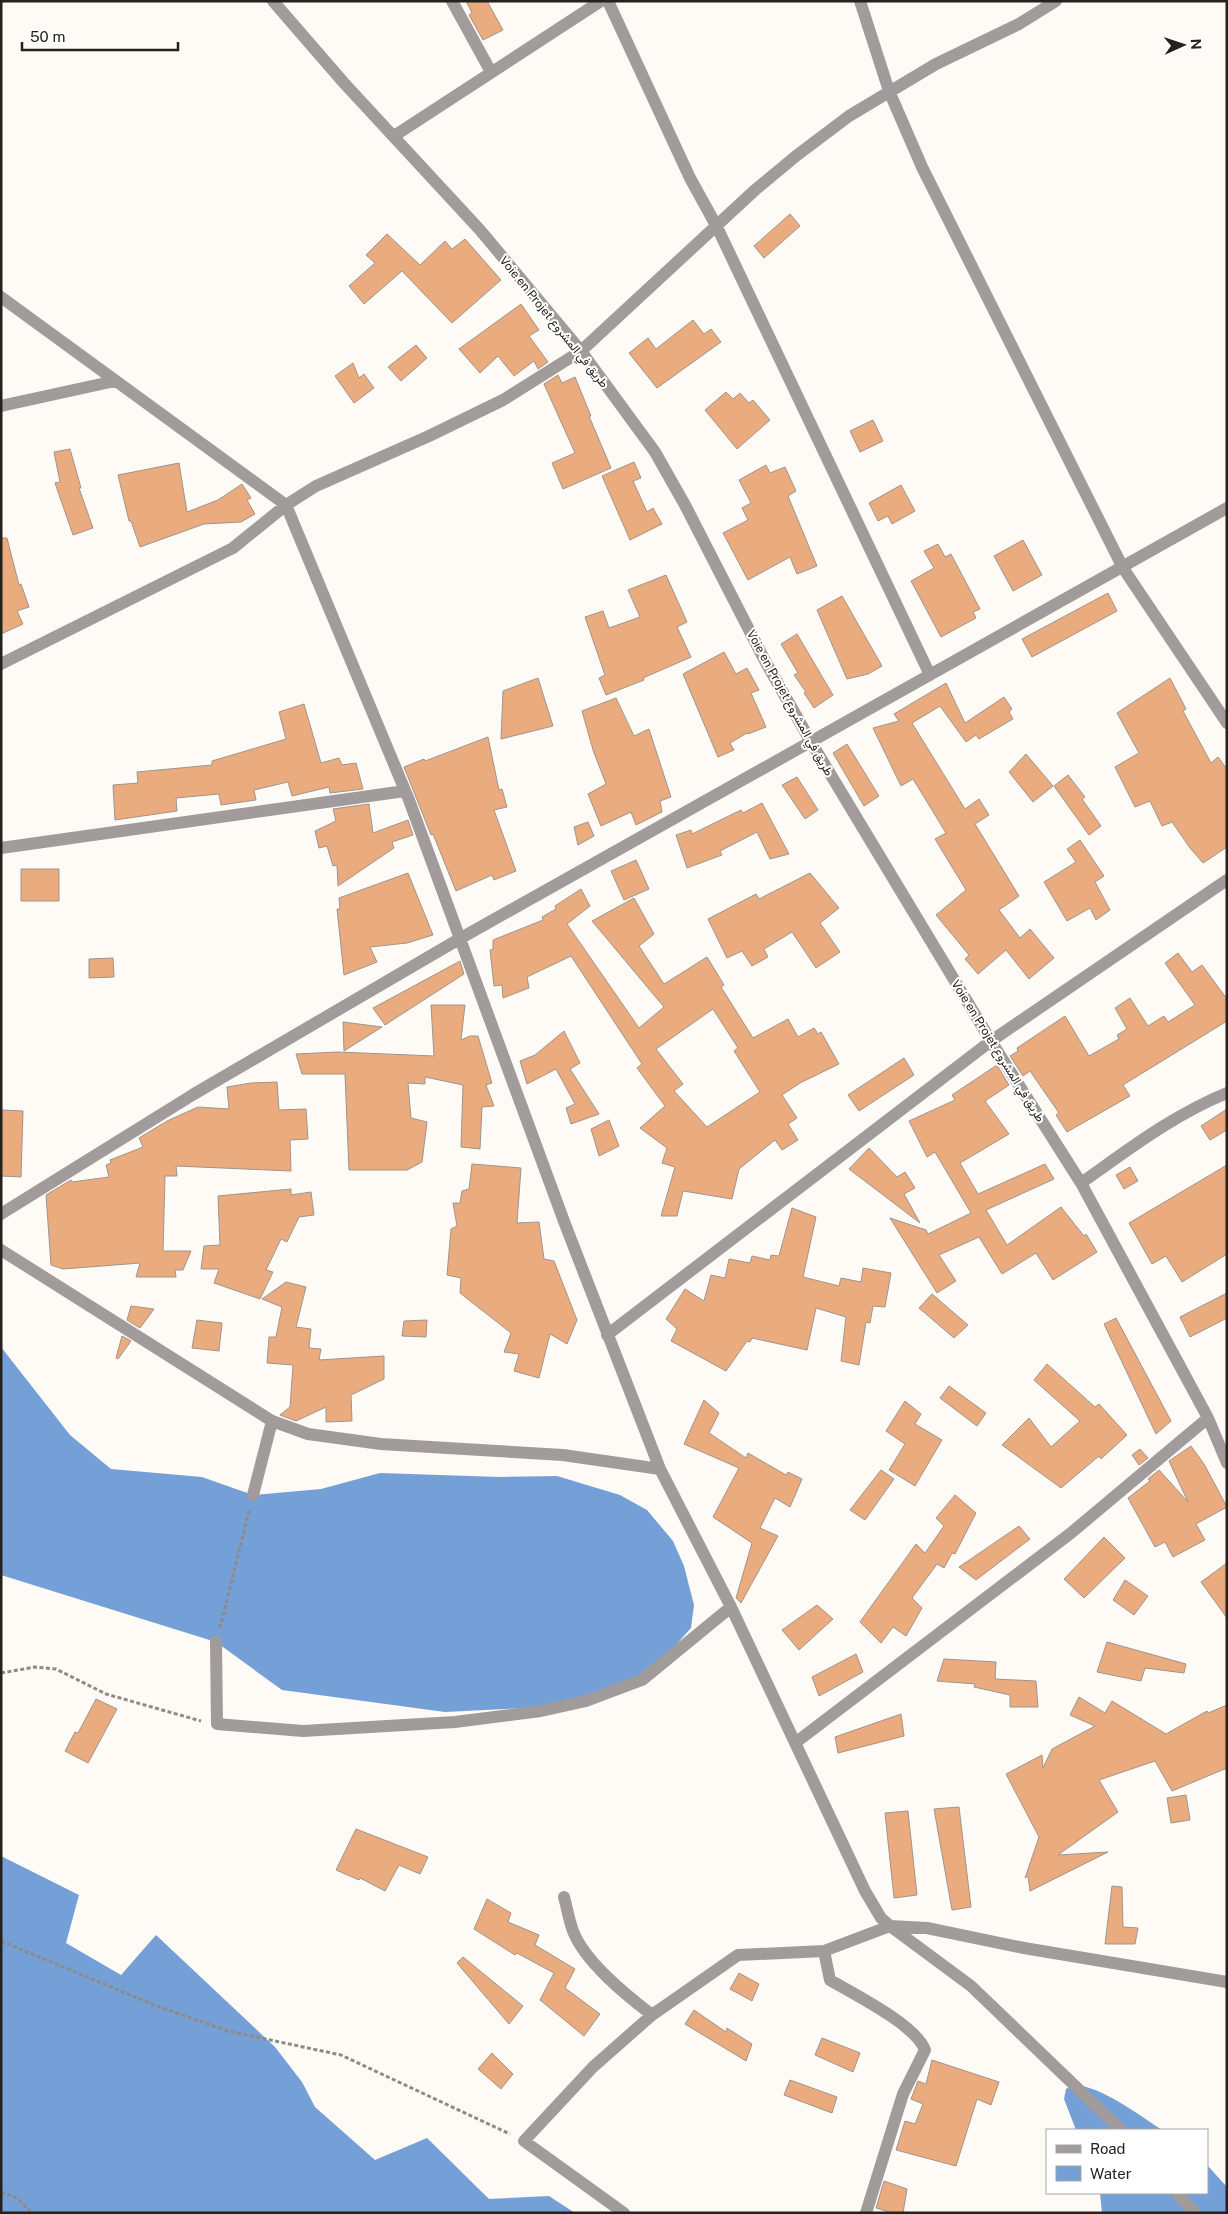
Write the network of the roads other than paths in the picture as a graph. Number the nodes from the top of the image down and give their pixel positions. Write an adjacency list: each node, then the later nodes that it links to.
1 (273, 1): 9 (street, Voie en Projet طريق في المشروع)
2 (452, 1): 7 (street)
3 (601, 1): 7 (street)
4 (608, 1): 10 (street)
5 (860, 1): 8 (street)
6 (1056, 1): 8 (street)
7 (491, 72): 9 (street)
8 (890, 91): 10 (street); 17 (street)
9 (394, 136): 12 (street, Voie en Projet طريق في المشروع)
10 (717, 227): 12 (street); 19 (street)
11 (1, 297): 13 (street)
12 (581, 351): 15 (street); 21 (street, Voie en Projet طريق في المشروع)
13 (115, 380): 14 (street); 15 (street)
14 (1, 406)
15 (286, 505): 18 (street); 22 (street)
16 (1227, 508): 17 (street)
17 (1123, 568): 19 (street); 20 (street)
18 (1, 664)
19 (930, 676): 21 (street)
20 (1227, 723)
21 (811, 742): 25 (street); 26 (street, Voie en Projet طريق في المشروع)
22 (405, 791): 23 (street); 25 (street)
23 (1, 848)
24 (1227, 880): 26 (street)
25 (461, 938): 29 (street); 31 (street)
26 (991, 1041): 28 (street, Voie en Projet طريق في المشروع); 31 (street)
27 (1227, 1093): 28 (street)
28 (1081, 1183): 32 (street, Voie en Projet طريق في المشروع)
29 (1, 1214)
30 (1, 1250): 33 (street)
31 (607, 1335): 36 (street)
32 (1208, 1418): 34 (street, Voie en Projet طريق في المشروع); 40 (street)
33 (272, 1421): 36 (street); 37 (street)
34 (1222, 1442): 35 (street, Voie en Projet طريق في المشروع)
35 (1227, 1463)
36 (660, 1469): 38 (street)
37 (253, 1495)
38 (731, 1607): 39 (street); 40 (street)
39 (216, 1642)
40 (795, 1743): 42 (street)
41 (564, 1897): 45 (street)
42 (890, 1926): 43 (street); 44 (street); 46 (street)
43 (824, 1951): 45 (street); 49 (street)
44 (1227, 1982)
45 (652, 2015): 48 (street)
46 (1120, 2129)
47 (1179, 2194): 50 (street)
48 (624, 2213)
49 (866, 2213)
50 (1196, 2213)

